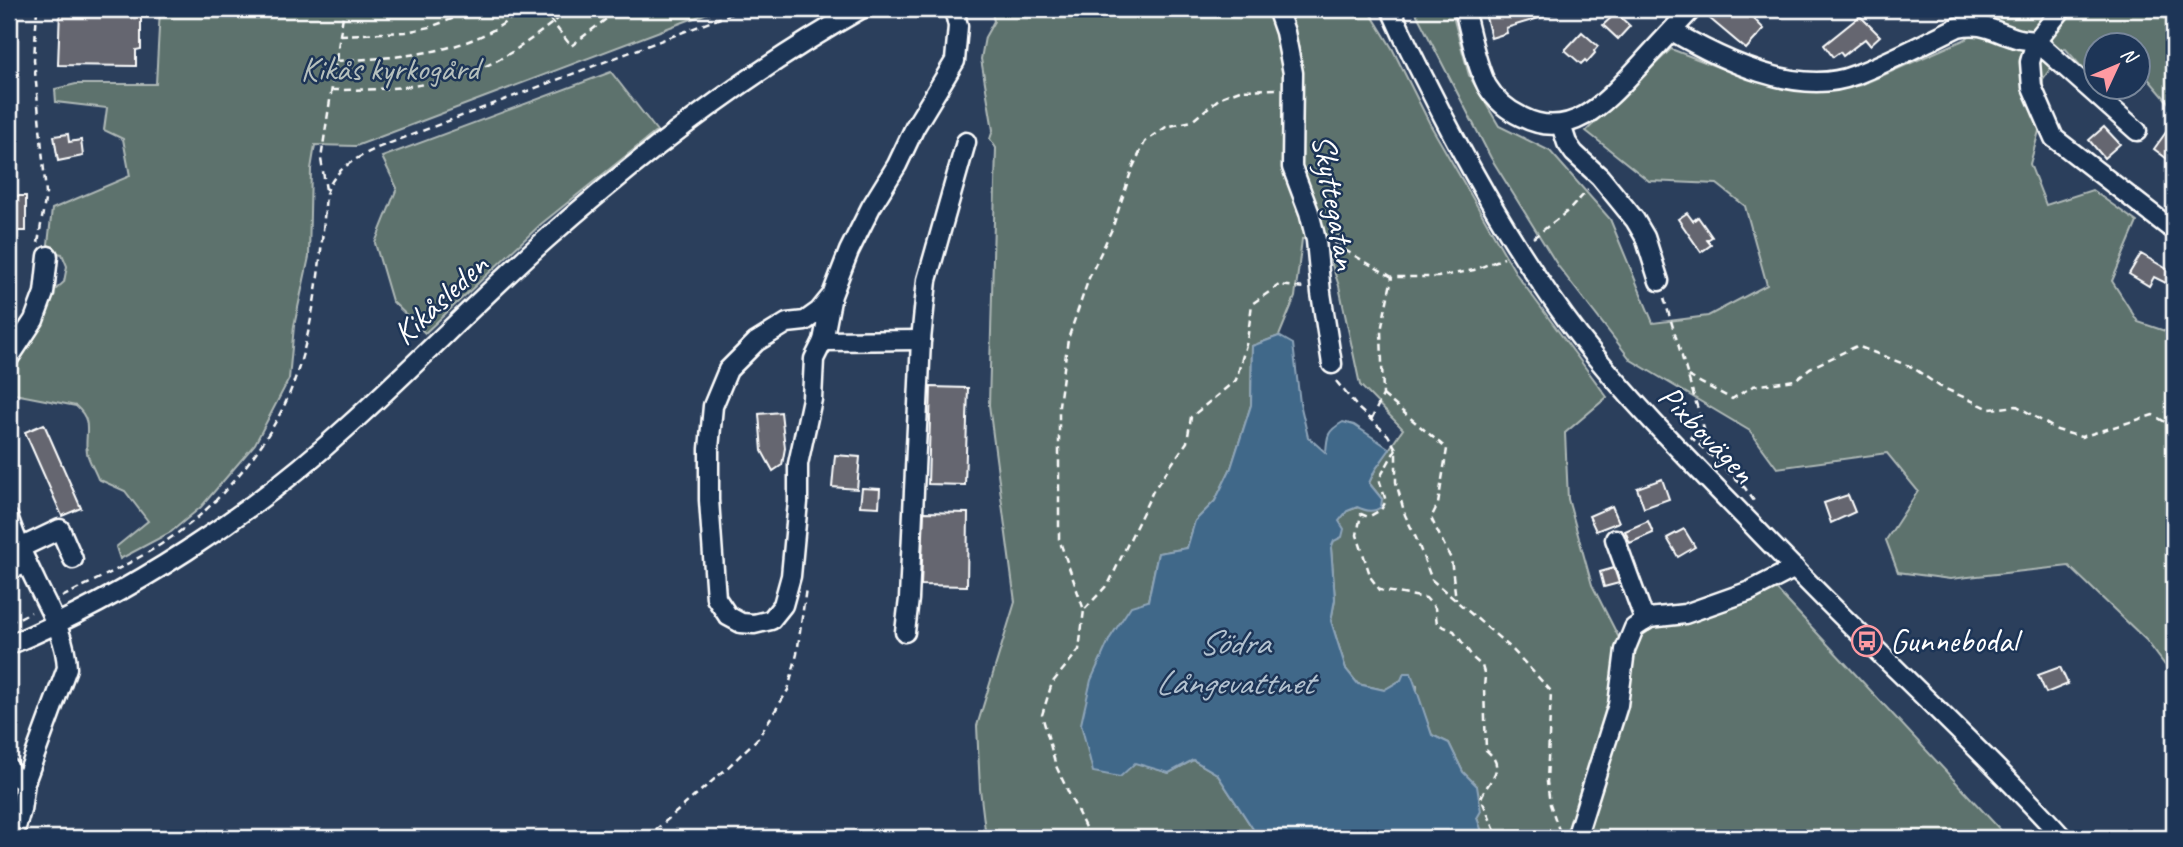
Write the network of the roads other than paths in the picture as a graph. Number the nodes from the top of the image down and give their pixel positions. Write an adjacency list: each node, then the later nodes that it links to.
1 (861, 9): 28 (street, Kikåsleden)
2 (954, 9): 16 (street)
3 (1277, 9): 20 (street, Skyttegatan)
4 (1391, 9): 25 (street, Pixbovägen)
5 (1464, 9): 10 (street)
6 (1692, 9): 8 (street)
7 (2062, 9): 9 (street)
8 (1672, 31): 9 (street); 10 (street)
9 (2036, 41): 11 (street); 13 (street)
10 (1561, 125): 15 (street)
11 (2137, 131)
12 (966, 142): 17 (street)
13 (2169, 227)
14 (43, 252): 19 (street)
15 (1659, 281)
16 (832, 295): 18 (street); 18 (street)
17 (921, 340): 18 (street); 29 (street)
18 (823, 341)
19 (9, 358)
20 (1332, 364)
21 (9, 519): 23 (street)
22 (1615, 539): 27 (street)
23 (23, 556): 24 (street); 26 (street); 28 (street)
24 (73, 559)
25 (1795, 568): 27 (street); 35 (street, Pixbovägen)
26 (9, 570)
27 (1645, 621): 34 (street)
28 (56, 624): 30 (street, Kikåsleden); 32 (street)
29 (905, 632)
30 (9, 645)
31 (9, 768): 32 (street)
32 (25, 782): 33 (street)
33 (13, 838)
34 (1576, 838)
35 (2063, 838)

